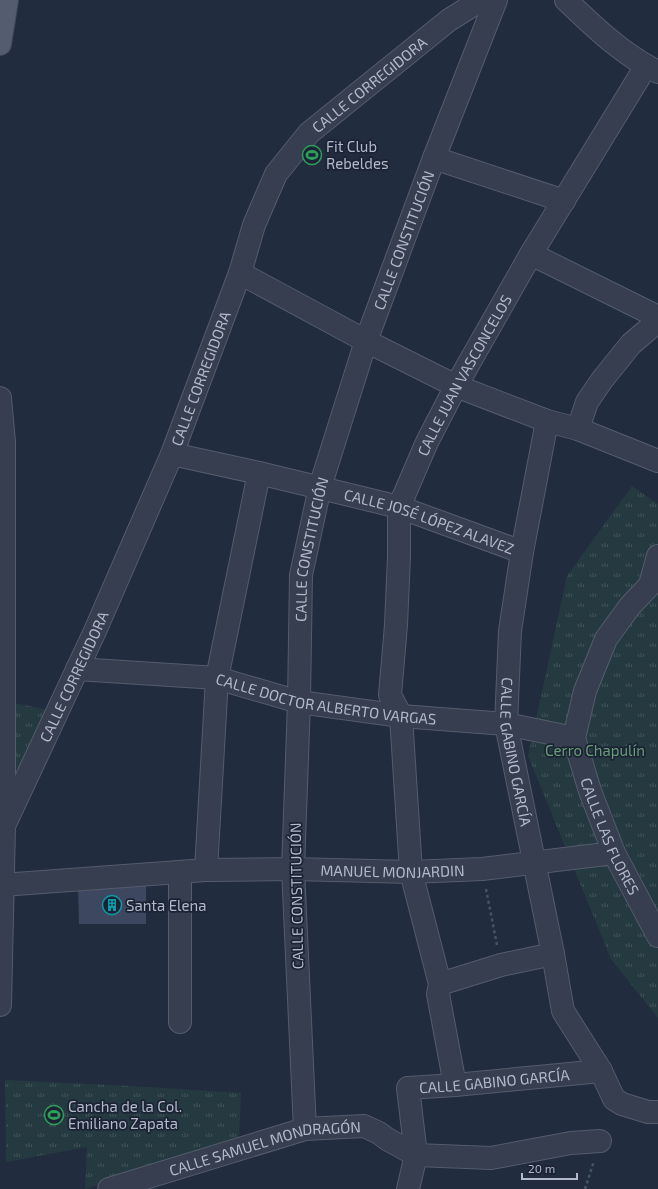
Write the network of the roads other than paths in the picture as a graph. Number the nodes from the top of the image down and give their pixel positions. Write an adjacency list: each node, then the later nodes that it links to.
1 (7, 0): 5 (main road)
2 (481, 0): 10 (street, CALLE CORREGIDORA)
3 (496, 0): 7 (street, CALLE CONSTITUCIÓN)
4 (566, 0): 6 (street)
5 (0, 44)
6 (652, 69): 8 (street, CALLE JUAN VASCONCELOS)
7 (434, 158): 8 (street); 13 (street, CALLE CONSTITUCIÓN)
8 (564, 201): 9 (street, CALLE JUAN VASCONCELOS)
9 (531, 254): 11 (street); 14 (street, CALLE JUAN VASCONCELOS)
10 (240, 273): 13 (street); 18 (street, CALLE CORREGIDORA)
11 (658, 317)
12 (658, 321): 17 (street)
13 (366, 341): 14 (street); 21 (street, CALLE CONSTITUCIÓN)
14 (456, 386): 16 (street); 22 (street, CALLE JUAN VASCONCELOS)
15 (0, 398): 32 (street)
16 (547, 421): 17 (street); 23 (street, CALLE GABINO GARCÍA)
17 (578, 429): 19 (street)
18 (172, 454): 20 (street, CALLE JOSÉ LÓPEZ ALAVEZ); 26 (street, CALLE CORREGIDORA)
19 (657, 456)
20 (260, 473): 21 (street, CALLE JOSÉ LÓPEZ ALAVEZ); 27 (street)
21 (320, 487): 22 (street, CALLE JOSÉ LÓPEZ ALAVEZ); 28 (street, CALLE CONSTITUCIÓN)
22 (399, 507): 23 (street, CALLE JOSÉ LÓPEZ ALAVEZ); 29 (street, CALLE JUAN VASCONCELOS)
23 (522, 552): 30 (street, CALLE GABINO GARCÍA)
24 (658, 556): 25 (street)
25 (654, 588): 31 (street, CALLE LAS FLORES)
26 (77, 669): 27 (street, CALLE DOCTOR ALBERTO VARGAS); 32 (street, CALLE CORREGIDORA)
27 (216, 678): 28 (street, CALLE DOCTOR ALBERTO VARGAS); 36 (street)
28 (299, 702): 29 (street, CALLE DOCTOR ALBERTO VARGAS); 35 (street, CALLE CONSTITUCIÓN)
29 (401, 716): 30 (street, CALLE DOCTOR ALBERTO VARGAS); 38 (street)
30 (506, 724): 31 (street, CALLE DOCTOR ALBERTO VARGAS); 34 (street, CALLE GABINO GARCÍA)
31 (574, 738): 33 (street, CALLE LAS FLORES)
32 (4, 826): 39 (street)
33 (614, 853): 34 (street, MANUEL MONJARDIN); 40 (street, CALLE LAS FLORES)
34 (534, 863): 38 (street, MANUEL MONJARDIN); 41 (street, CALLE GABINO GARCÍA)
35 (292, 869): 36 (street, MANUEL MONJARDIN); 38 (street, MANUEL MONJARDIN); 49 (street, CALLE CONSTITUCIÓN)
36 (206, 870): 37 (street, MANUEL MONJARDIN)
37 (180, 872): 39 (street, MANUEL MONJARDIN); 45 (street)
38 (411, 872): 42 (street)
39 (2, 885): 43 (street)
40 (658, 936)
41 (553, 954): 42 (street); 46 (street, CALLE GABINO GARCÍA)
42 (440, 984): 47 (street)
43 (0, 997): 44 (street)
44 (0, 1005)
45 (180, 1022)
46 (601, 1072): 47 (street, CALLE GABINO GARCÍA); 48 (street, CALLE GABINO GARCÍA)
47 (455, 1086): 51 (street, CALLE GABINO GARCÍA)
48 (658, 1112)
49 (305, 1129): 51 (street, CALLE SAMUEL MONDRAGÓN); 52 (street, CALLE SAMUEL MONDRAGÓN)
50 (600, 1141): 51 (street)
51 (416, 1155): 54 (street)
52 (158, 1182): 53 (street, CALLE SAMUEL MONDRAGÓN)
53 (109, 1189)
54 (408, 1189)

